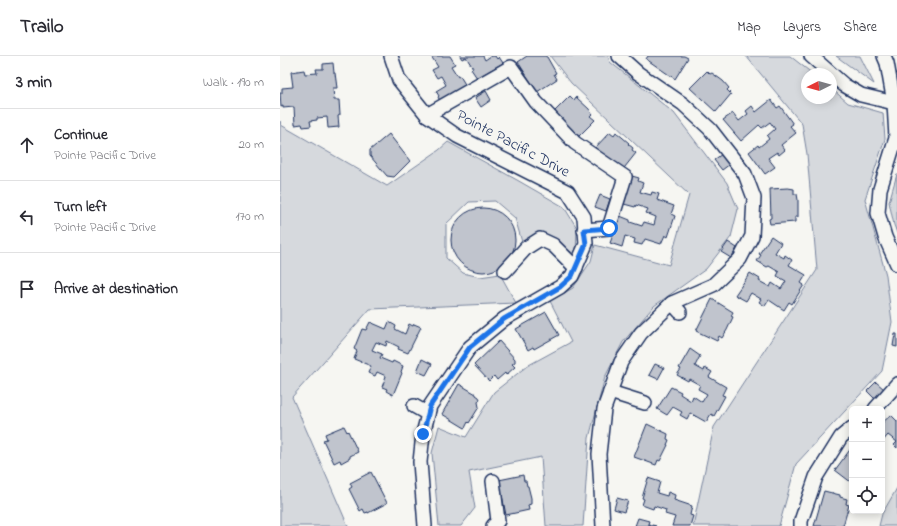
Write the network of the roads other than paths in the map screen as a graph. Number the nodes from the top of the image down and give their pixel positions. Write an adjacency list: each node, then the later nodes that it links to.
1 (391, 56): 6 (street, Pointe Pacific Drive)
2 (619, 56): 12 (street)
3 (811, 56): 5 (street)
4 (884, 56): 5 (street)
5 (894, 103): 8 (street)
6 (428, 115): 7 (street, Pointe Pacific Drive); 7 (street, Pointe Pacific Drive)
7 (584, 230): 9 (street, Pointe Pacific Drive)
8 (897, 264)
9 (576, 268): 10 (street); 16 (street, Pointe Pacific Drive)
10 (505, 271)
11 (897, 384): 15 (street)
12 (610, 392): 13 (street); 21 (street)
13 (645, 403)
14 (414, 406): 16 (street)
15 (878, 406)
16 (428, 414): 19 (street, Pointe Pacific Drive)
17 (849, 430): 22 (street)
18 (493, 481): 20 (street)
19 (425, 526)
20 (493, 526)
21 (603, 526)
22 (801, 526)

